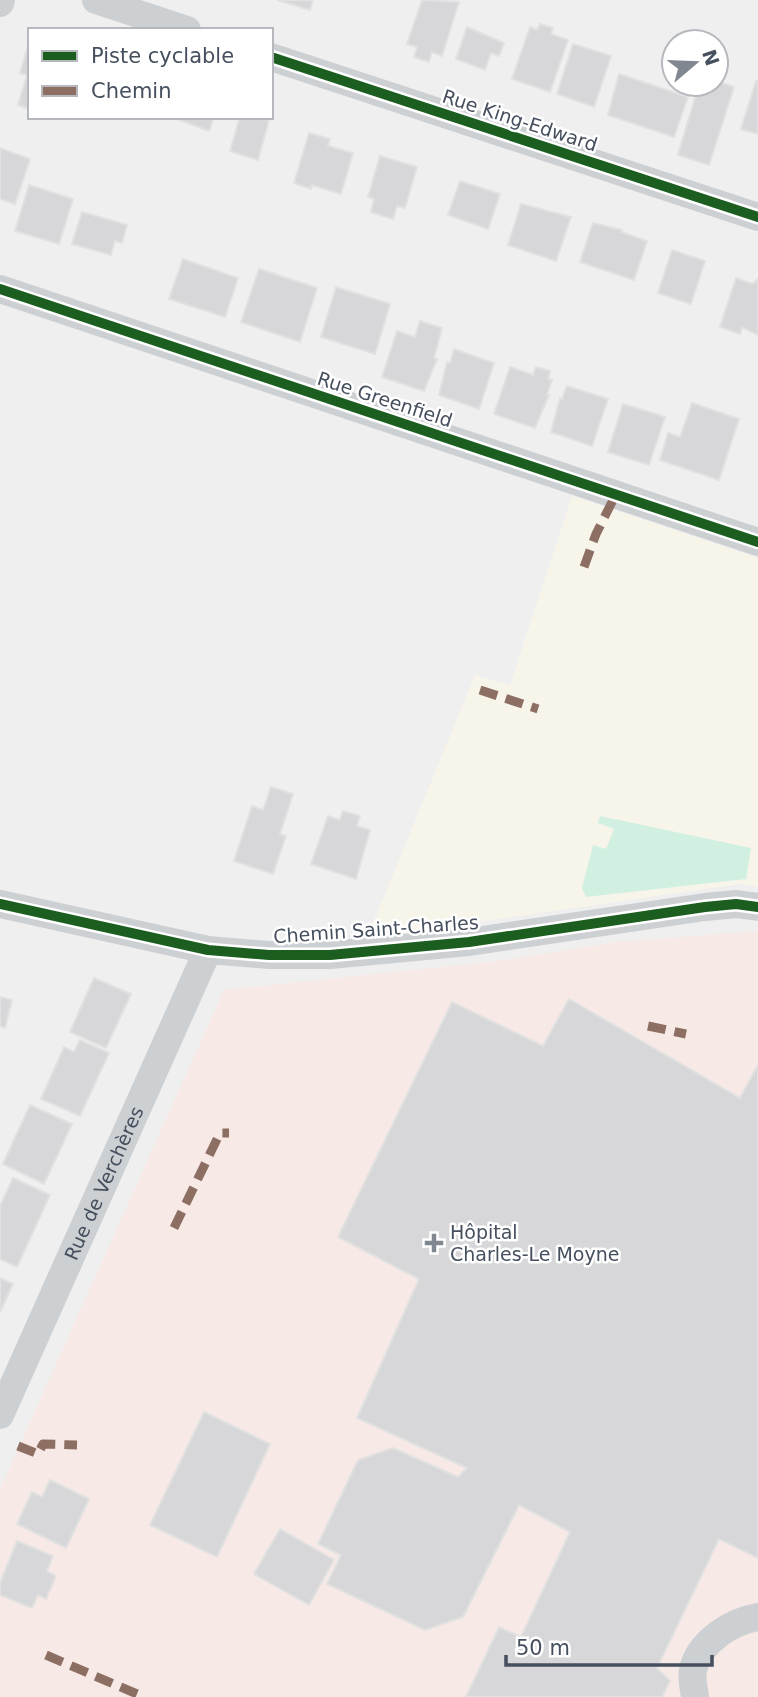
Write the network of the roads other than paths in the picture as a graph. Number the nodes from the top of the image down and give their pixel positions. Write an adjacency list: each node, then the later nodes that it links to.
1 (96, 0): 2 (street)
2 (181, 28)
3 (273, 58): 4 (street, Rue King-Edward)
4 (758, 217)
5 (0, 289): 6 (street, Rue Greenfield)
6 (758, 542)
7 (0, 904): 9 (street, Chemin Saint-Charles)
8 (758, 907): 9 (street, Chemin Saint-Charles)
9 (208, 950): 10 (street, Rue de Verchères)
10 (0, 1415)
11 (758, 1617): 12 (street)
12 (695, 1697)

